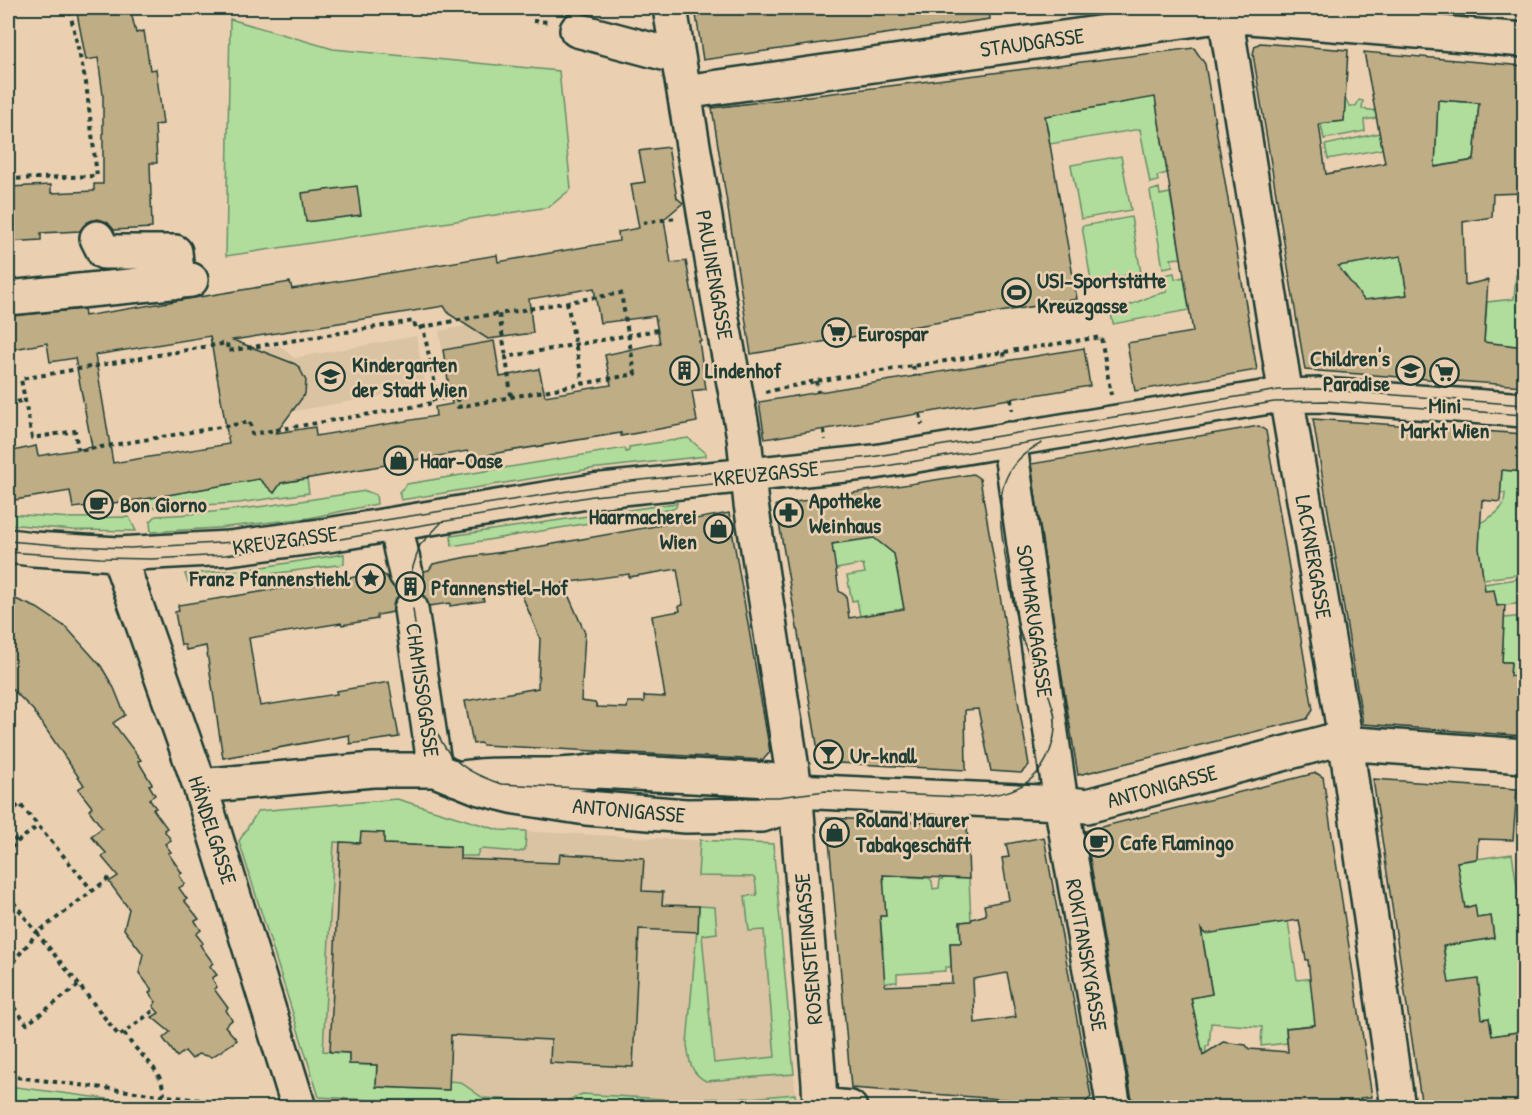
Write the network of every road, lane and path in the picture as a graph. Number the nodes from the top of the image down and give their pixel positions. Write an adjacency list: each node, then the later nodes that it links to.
1 (69, 8): 8 (path)
2 (670, 8): 6 (street, PAULINENGASSE)
3 (1224, 11): 5 (street, STAUDGASSE); 7 (street, STAUDGASSE); 29 (street, LACKNERGASSE)
4 (577, 30): 6 (street)
5 (1524, 40)
6 (678, 57): 7 (street, PAULINENGASSE)
7 (684, 92): 41 (street, PAULINENGASSE)
8 (8, 179)
9 (686, 216): 10 (path)
10 (643, 224)
11 (97, 238): 12 (street)
12 (8, 298)
13 (567, 302): 14 (path); 17 (path); 18 (path)
14 (499, 314): 15 (path); 20 (path)
15 (423, 327): 30 (path); 32 (path)
16 (658, 330): 17 (path)
17 (628, 335): 18 (path); 25 (path)
18 (576, 345): 20 (path); 25 (path)
19 (1004, 352): 21 (path); 22 (path); 34 (path)
20 (506, 357): 28 (path)
21 (1005, 361)
22 (913, 366): 23 (path); 24 (path)
23 (915, 376)
24 (816, 381): 26 (path); 27 (path)
25 (583, 383): 28 (path)
26 (763, 392)
27 (818, 392)
28 (512, 396): 30 (path)
29 (1287, 396): 35 (street, KREUZGASSE); 38 (street, KREUZGASSE); 47 (street, LACKNERGASSE)
30 (438, 399): 32 (path)
31 (1011, 399): 38 (path)
32 (25, 400): 33 (path)
33 (8, 404)
34 (1112, 405)
35 (1524, 410)
36 (920, 414): 37 (path)
37 (922, 425)
38 (1011, 425): 41 (street, KREUZGASSE); 52 (street, SOMMARUGAGASSE)
39 (824, 430): 40 (path)
40 (825, 441)
41 (748, 474): 42 (street, KREUZGASSE); 51 (street, PAULINENGASSE)
42 (395, 524): 44 (street, KREUZGASSE); 45 (street)
43 (8, 546): 44 (street, KREUZGASSE)
44 (118, 554): 50 (street, HÄNDELGASSE)
45 (406, 574)
46 (411, 609): 49 (street, CHAMISSOGASSE)
47 (1346, 743): 48 (street, ANTONIGASSE); 52 (street, ANTONIGASSE); 73 (street, LACKNERGASSE)
48 (1524, 756)
49 (446, 775): 50 (street, ANTONIGASSE); 51 (street, ANTONIGASSE)
50 (200, 786): 70 (street, HÄNDELGASSE)
51 (795, 791): 52 (street, ANTONIGASSE); 71 (street, ROSENSTEINGASSE)
52 (1061, 803): 72 (street, ROKITANSKYGASSE)
53 (8, 814): 54 (path)
54 (38, 826): 56 (path); 59 (path)
55 (8, 831): 56 (path)
56 (17, 843): 57 (path)
57 (8, 851)
58 (112, 876): 59 (path)
59 (92, 890): 61 (path)
60 (8, 894): 61 (path)
61 (37, 933): 62 (path); 63 (path)
62 (8, 968)
63 (79, 985): 64 (path); 66 (path)
64 (8, 1000)
65 (156, 1009): 66 (path)
66 (124, 1033): 68 (path)
67 (8, 1076): 68 (path)
68 (164, 1095): 69 (path)
69 (262, 1107)
70 (299, 1107)
71 (830, 1107)
72 (1114, 1107)
73 (1398, 1107)

